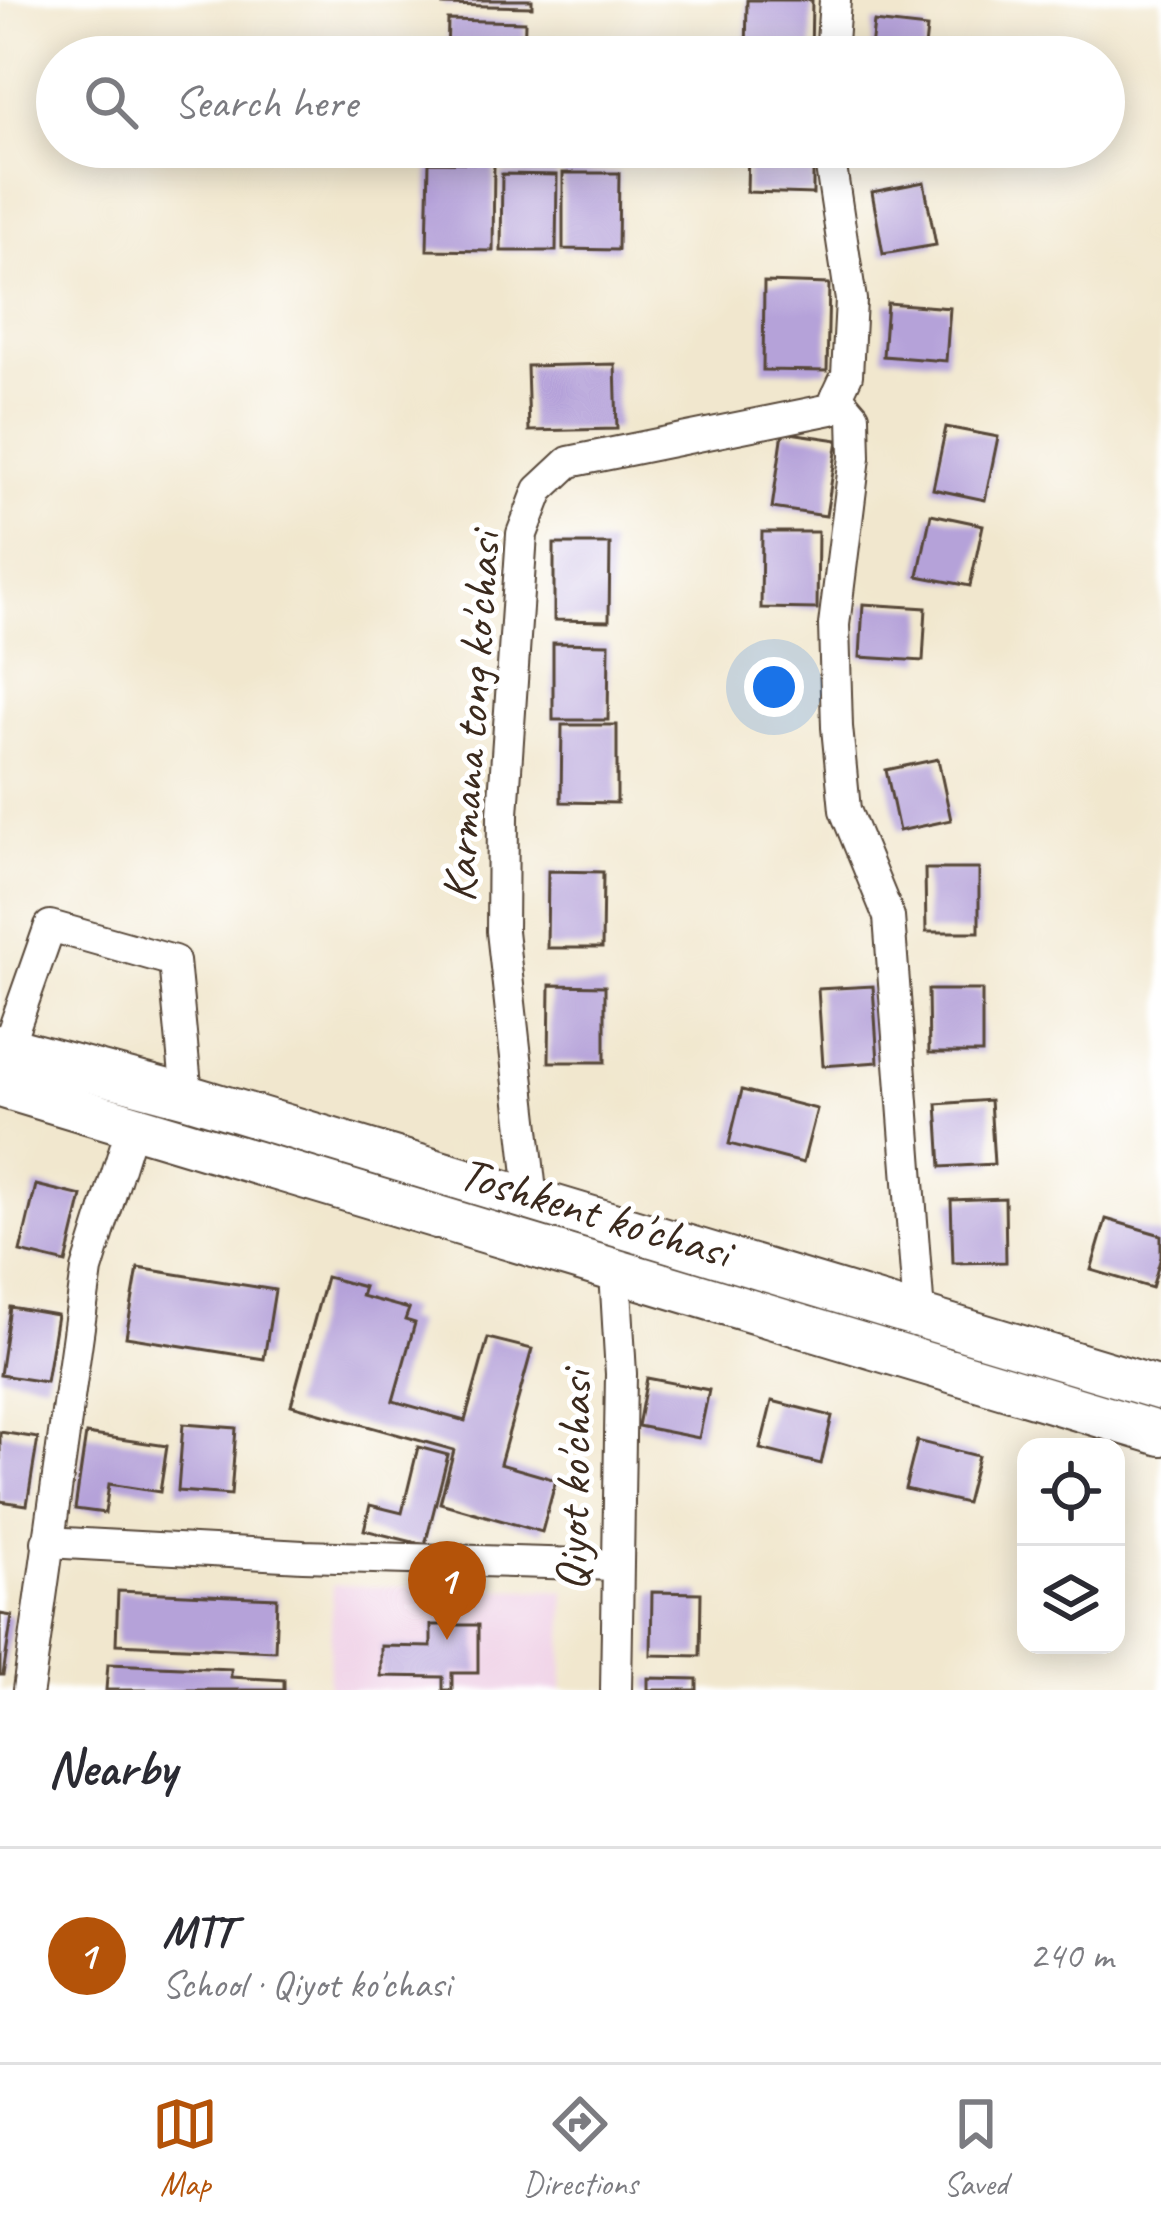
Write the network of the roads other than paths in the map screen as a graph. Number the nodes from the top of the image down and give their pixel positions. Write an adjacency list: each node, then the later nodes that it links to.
1 (835, 0): 2 (street)
2 (832, 36)
3 (831, 168): 4 (street)
4 (837, 395): 8 (street, Karmana tong ko'chasi); 10 (street)
5 (2, 1060): 6 (highway, Toshkent ko'chasi); 6 (street); 7 (highway, Toshkent ko'chasi)
6 (188, 1096): 8 (highway, Toshkent ko'chasi)
7 (132, 1126): 9 (highway, Toshkent ko'chasi); 13 (street)
8 (532, 1201): 10 (highway, Toshkent ko'chasi)
9 (615, 1272): 12 (highway, Toshkent ko'chasi); 14 (street, Qiyot ko'chasi)
10 (920, 1314): 11 (highway, Toshkent ko'chasi)
11 (1161, 1389)
12 (1161, 1434)
13 (47, 1542): 14 (street); 15 (street)
14 (617, 1565): 16 (street, Qiyot ko'chasi)
15 (28, 1690)
16 (616, 1690)

